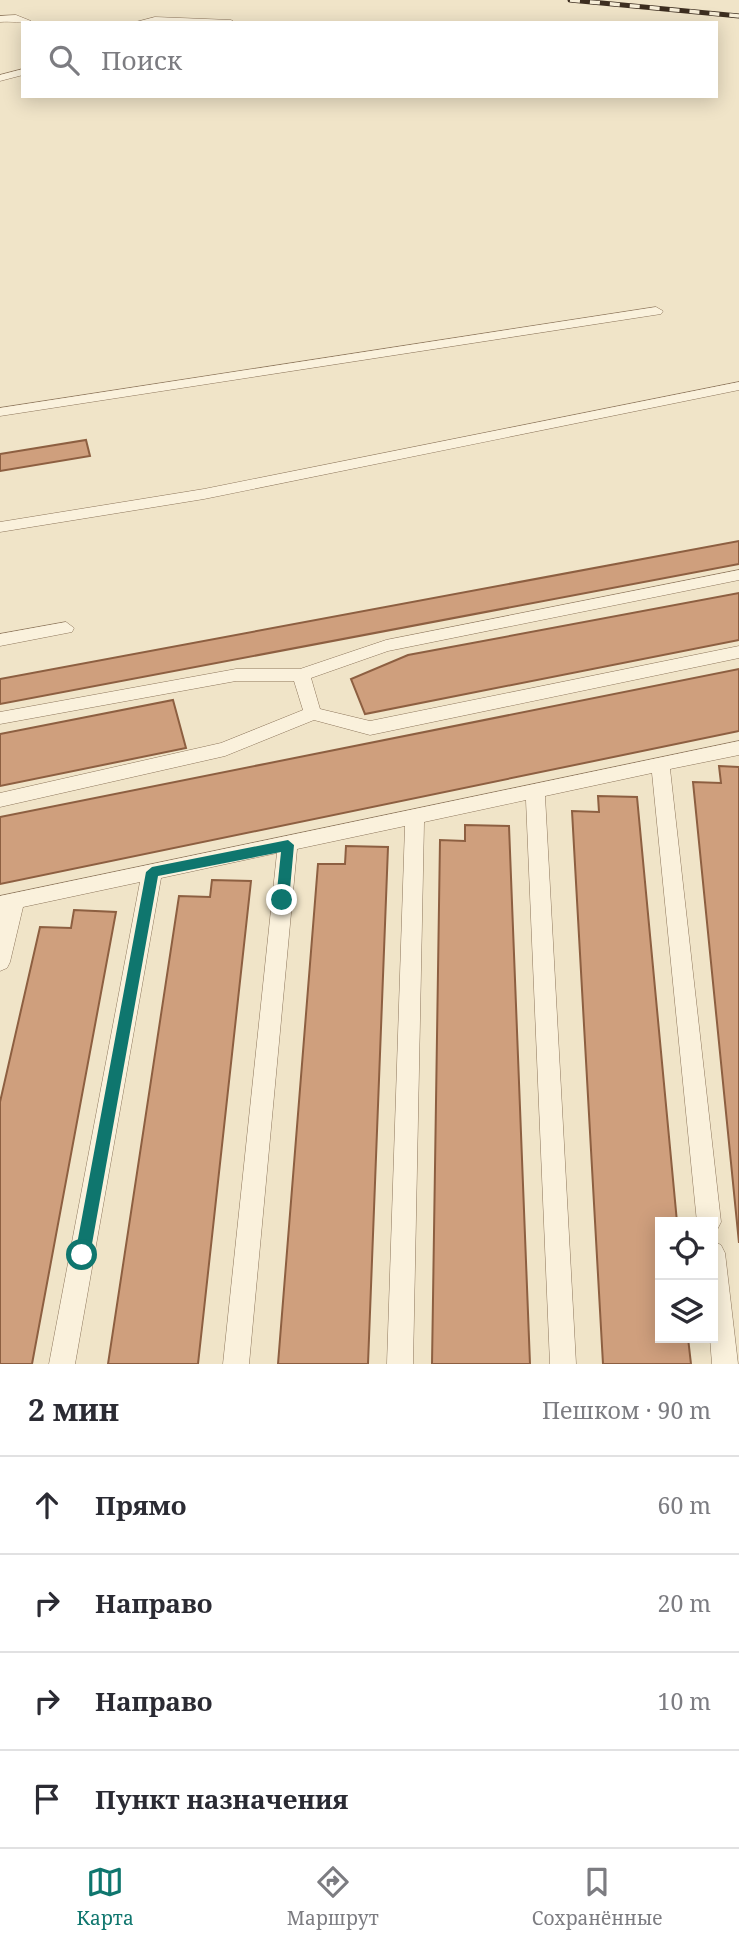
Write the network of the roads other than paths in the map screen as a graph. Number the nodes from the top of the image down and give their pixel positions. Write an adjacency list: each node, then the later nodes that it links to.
1 (0, 19): 2 (lane)
2 (23, 21)
3 (149, 21): 4 (lane)
4 (180, 21)
5 (21, 73): 6 (lane)
6 (0, 78)
7 (656, 311): 9 (lane)
8 (739, 386): 10 (lane)
9 (0, 412)
10 (0, 527)
11 (739, 575): 15 (lane)
12 (66, 628): 13 (lane)
13 (0, 640)
14 (739, 652): 16 (lane)
15 (300, 675): 16 (lane); 17 (lane)
16 (313, 713): 21 (lane)
17 (0, 718)
18 (739, 748): 19 (lane)
19 (660, 765): 20 (lane); 27 (lane)
20 (535, 792): 22 (lane); 32 (lane)
21 (0, 800)
22 (415, 816): 23 (lane); 31 (lane)
23 (288, 845): 24 (lane); 30 (lane)
24 (152, 872): 25 (lane); 29 (lane)
25 (7, 903): 26 (lane)
26 (0, 962)
27 (708, 1217)
28 (716, 1280): 33 (lane)
29 (62, 1364)
30 (236, 1364)
31 (400, 1364)
32 (563, 1364)
33 (725, 1364)

